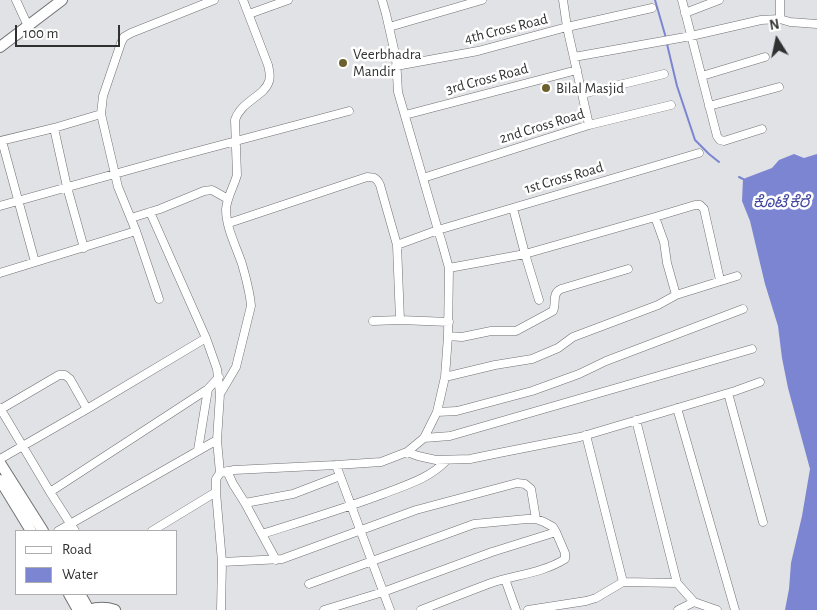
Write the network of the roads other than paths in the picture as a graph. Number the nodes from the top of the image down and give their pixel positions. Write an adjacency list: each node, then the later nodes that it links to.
1 (16, 0): 17 (street)
2 (62, 0): 17 (main road)
3 (214, 0): 33 (street)
4 (244, 0): 14 (street)
5 (288, 0): 14 (street)
6 (382, 0): 18 (street)
7 (482, 0): 18 (street)
8 (563, 0): 19 (street)
9 (682, 0): 13 (street)
10 (720, 0): 13 (street)
11 (780, 0): 15 (street)
12 (652, 8): 19 (street, 4th Cross Road)
13 (685, 13): 20 (street)
14 (249, 14): 39 (street)
15 (780, 19): 16 (street); 20 (street)
16 (817, 24)
17 (28, 26): 21 (main road)
18 (389, 27): 24 (street)
19 (567, 27): 22 (street); 24 (street, 4th Cross Road)
20 (691, 36): 22 (street); 27 (street)
21 (0, 46)
22 (574, 57): 25 (street)
23 (766, 57): 27 (street)
24 (396, 66): 34 (street)
25 (576, 70): 29 (street); 34 (street, 3rd Cross Road)
26 (664, 74): 29 (street)
27 (702, 76): 31 (street)
28 (779, 87): 31 (street)
29 (582, 94): 35 (street)
30 (671, 105): 35 (street, 2nd Cross Road)
31 (709, 106): 37 (street)
32 (349, 111): 39 (street)
33 (101, 114): 36 (street); 41 (street)
34 (405, 115): 42 (street)
35 (589, 125): 42 (street, 2nd Cross Road)
36 (54, 128): 38 (street); 43 (street)
37 (762, 129)
38 (1, 141): 45 (street)
39 (235, 142): 41 (street); 44 (street)
40 (699, 153): 47 (street, 1st Cross Road)
41 (114, 174): 43 (street); 50 (street)
42 (423, 178): 52 (street)
43 (68, 187): 45 (street); 55 (street)
44 (228, 200): 48 (street); 51 (street)
45 (18, 201): 46 (street); 57 (street)
46 (0, 206)
47 (513, 208): 52 (street, 1st Cross Road); 56 (street)
48 (150, 212): 50 (street); 71 (street)
49 (655, 217): 56 (street); 62 (street); 63 (street)
50 (131, 218): 53 (street)
51 (229, 223): 54 (street); 78 (street)
52 (438, 230): 54 (street, 1st Cross Road); 58 (street)
53 (136, 231): 55 (street); 64 (street)
54 (397, 245): 67 (street)
55 (84, 248): 57 (street)
56 (525, 254): 58 (street); 65 (street)
57 (35, 262): 60 (street)
58 (449, 268): 69 (street)
59 (628, 269): 70 (street)
60 (0, 273)
61 (737, 276): 62 (street)
62 (720, 280): 63 (street)
63 (676, 295): 74 (street)
64 (159, 299)
65 (539, 300)
66 (743, 309): 82 (street)
67 (400, 320): 68 (street); 69 (street)
68 (372, 321)
69 (449, 322): 70 (street)
70 (448, 336): 74 (street)
71 (206, 338): 73 (street); 81 (street)
72 (752, 349): 85 (street)
73 (219, 377): 76 (street); 78 (street)
74 (445, 377): 82 (street)
75 (760, 382): 77 (street)
76 (208, 389): 88 (street); 97 (street)
77 (728, 393): 79 (street); 102 (street)
78 (220, 394): 86 (street)
79 (677, 408): 83 (street); 134 (street)
80 (0, 409): 81 (street); 87 (street)
81 (88, 409): 87 (street)
82 (437, 412): 85 (street)
83 (636, 420): 84 (street); 117 (street)
84 (586, 435): 91 (street); 116 (street)
85 (424, 438): 89 (street)
86 (218, 440): 88 (street); 94 (street)
87 (23, 446): 90 (street); 97 (street)
88 (198, 450): 103 (street)
89 (407, 452): 91 (street); 93 (street)
90 (0, 459)
91 (447, 460): 100 (street)
92 (0, 463): 105 (main road)
93 (336, 465): 94 (street); 95 (street)
94 (223, 472): 98 (street); 99 (street)
95 (340, 476): 99 (street); 100 (street)
96 (0, 480): 104 (main road)
97 (50, 492): 103 (street)
98 (216, 492): 108 (street); 114 (street)
99 (245, 503): 111 (street)
100 (351, 506): 109 (street); 111 (street)
101 (536, 519): 109 (street); 110 (street); 113 (street)
102 (763, 522)
103 (70, 523): 106 (street); 107 (street)
104 (30, 530)
105 (42, 530)
106 (60, 530)
107 (74, 530)
108 (154, 530)
109 (360, 531): 112 (street); 113 (street)
110 (556, 532): 115 (street); 119 (street)
111 (262, 534): 112 (street)
112 (276, 560): 114 (street)
113 (372, 561): 118 (street); 119 (street)
114 (222, 562): 126 (street)
115 (505, 579): 129 (street); 130 (street)
116 (622, 582): 117 (street); 131 (street)
117 (677, 582): 122 (street)
118 (309, 584)
119 (383, 592): 127 (street); 128 (street)
120 (69, 595): 123 (main road)
121 (81, 595): 124 (main road)
122 (694, 602): 132 (street); 133 (street)
123 (78, 610)
124 (89, 610): 125 (main road)
125 (116, 610)
126 (221, 610)
127 (324, 610)
128 (390, 610)
129 (421, 610)
130 (516, 610)
131 (528, 610)
132 (678, 610)
133 (717, 610)
134 (735, 610)

